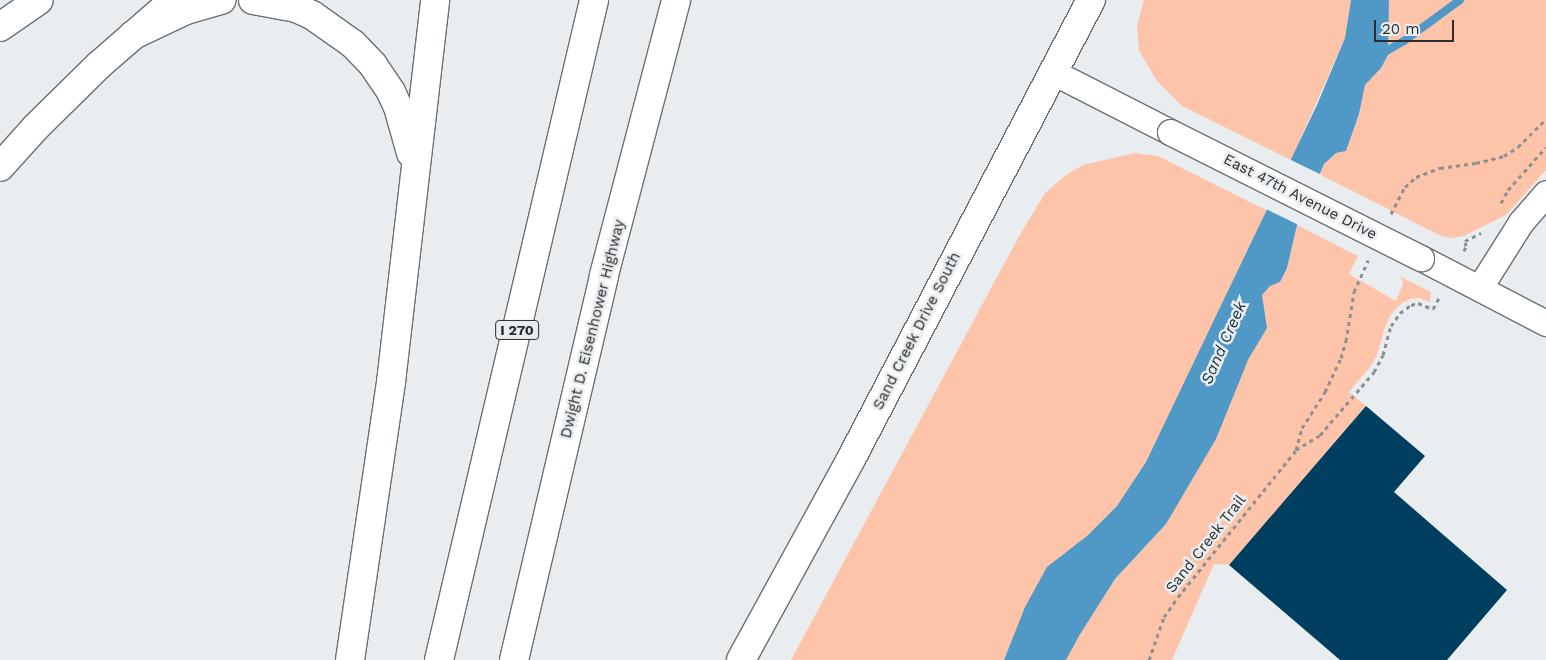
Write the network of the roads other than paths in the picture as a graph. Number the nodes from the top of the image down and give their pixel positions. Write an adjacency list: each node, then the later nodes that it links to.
1 (39, 0): 9 (main road)
2 (174, 0): 10 (main road)
3 (222, 0): 10 (main road)
4 (253, 0): 13 (main road)
5 (435, 0): 13 (main road)
6 (594, 0): 18 (main road, I 270)
7 (676, 0): 19 (main road, Dwight D. Eisenhower Highway)
8 (1091, 0): 11 (main road, Sand Creek Drive South)
9 (0, 27)
10 (133, 35): 12 (main road)
11 (1053, 72): 15 (street, East 47th Avenue Drive, bridge); 20 (main road, Sand Creek Drive South)
12 (0, 167)
13 (414, 169): 17 (main road)
14 (1546, 194): 15 (street)
15 (1480, 287): 16 (street, East 47th Avenue Drive)
16 (1546, 323)
17 (350, 660)
18 (439, 660)
19 (514, 660)
20 (741, 660)

